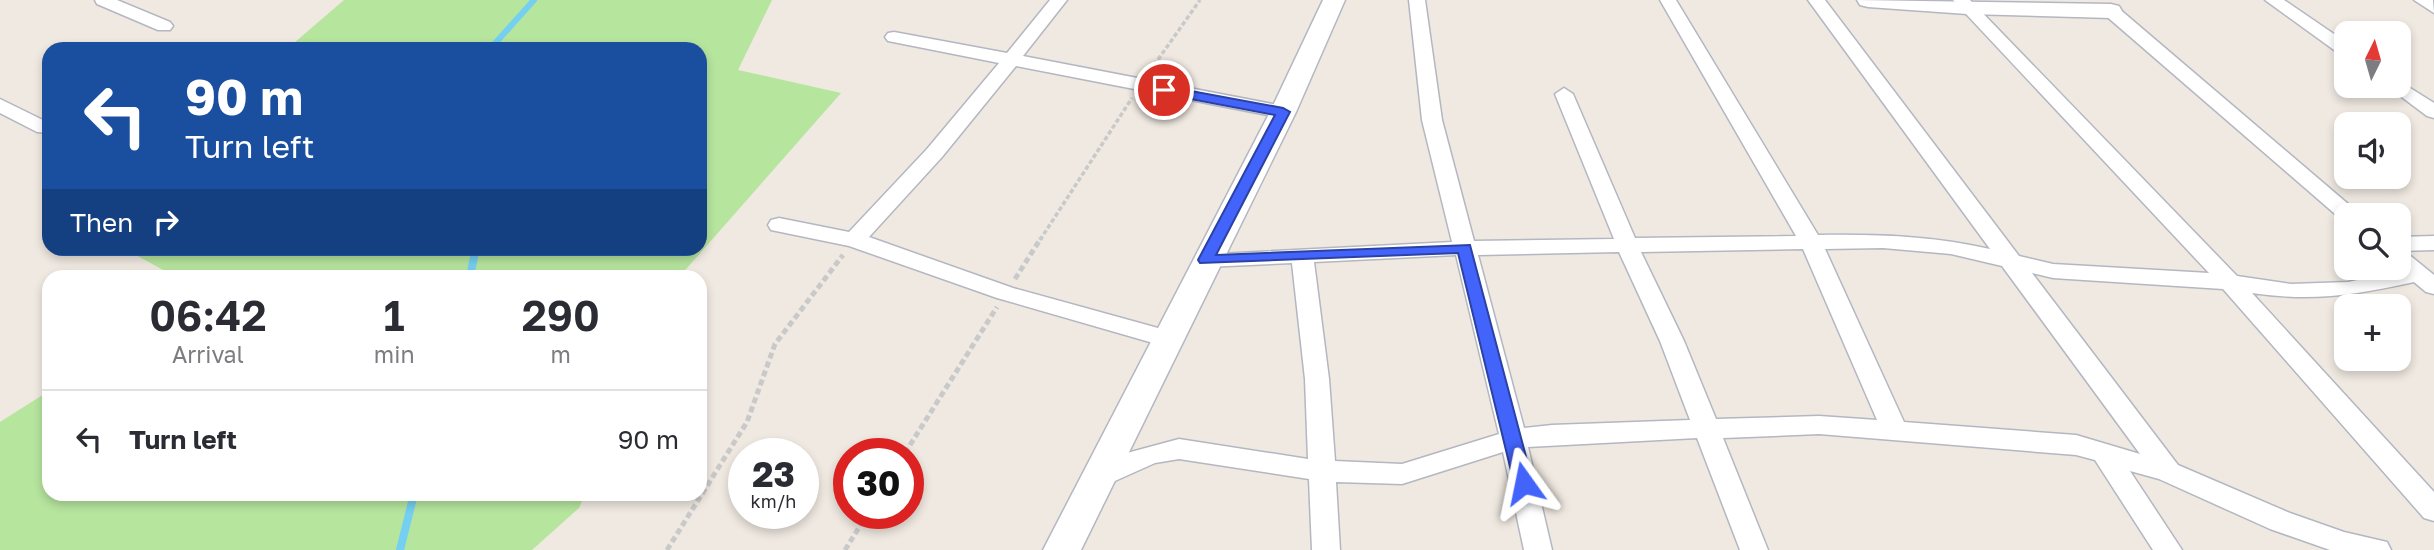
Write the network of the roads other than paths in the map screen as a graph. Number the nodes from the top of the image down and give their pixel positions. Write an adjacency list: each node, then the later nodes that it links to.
1 (103, 0): 13 (street)
2 (1059, 0): 16 (street)
3 (1334, 0): 20 (street)
4 (1417, 0): 30 (street)
5 (1668, 0): 26 (street)
6 (1816, 0): 33 (street)
7 (1868, 0): 10 (street)
8 (2273, 0): 15 (street)
9 (2421, 0): 12 (street)
10 (1964, 3): 11 (street); 36 (street)
11 (2104, 5): 23 (street)
12 (2434, 8)
13 (164, 26)
14 (894, 37): 16 (street)
15 (2334, 42)
16 (1012, 62): 20 (street); 25 (street)
17 (1564, 94): 29 (street)
18 (2412, 97): 21 (street)
19 (0, 105): 22 (street)
20 (1283, 112): 32 (street)
21 (2434, 112)
22 (42, 127)
23 (2336, 203)
24 (779, 225): 25 (street)
25 (854, 240): 37 (street)
26 (1811, 242): 29 (street); 33 (street); 39 (street)
27 (2434, 243): 28 (street)
28 (2411, 244)
29 (1628, 247): 30 (street); 38 (street)
30 (1464, 248): 31 (street); 40 (street)
31 (1302, 256): 32 (street); 42 (street)
32 (1206, 260): 37 (street)
33 (2012, 262): 36 (street); 43 (street)
34 (2411, 268): 35 (street)
35 (2426, 281): 36 (street)
36 (2230, 282): 45 (street)
37 (1167, 339): 44 (street)
38 (1707, 429): 39 (street); 40 (street); 49 (street)
39 (1896, 433): 41 (street)
40 (1514, 439): 42 (street); 48 (street)
41 (2103, 451): 43 (street); 50 (street)
42 (1322, 471): 44 (street); 47 (street)
43 (2168, 472): 51 (street)
44 (1097, 479): 46 (street)
45 (2434, 510)
46 (1062, 550)
47 (1326, 550)
48 (1538, 550)
49 (1754, 550)
50 (2168, 550)
51 (2377, 550)

